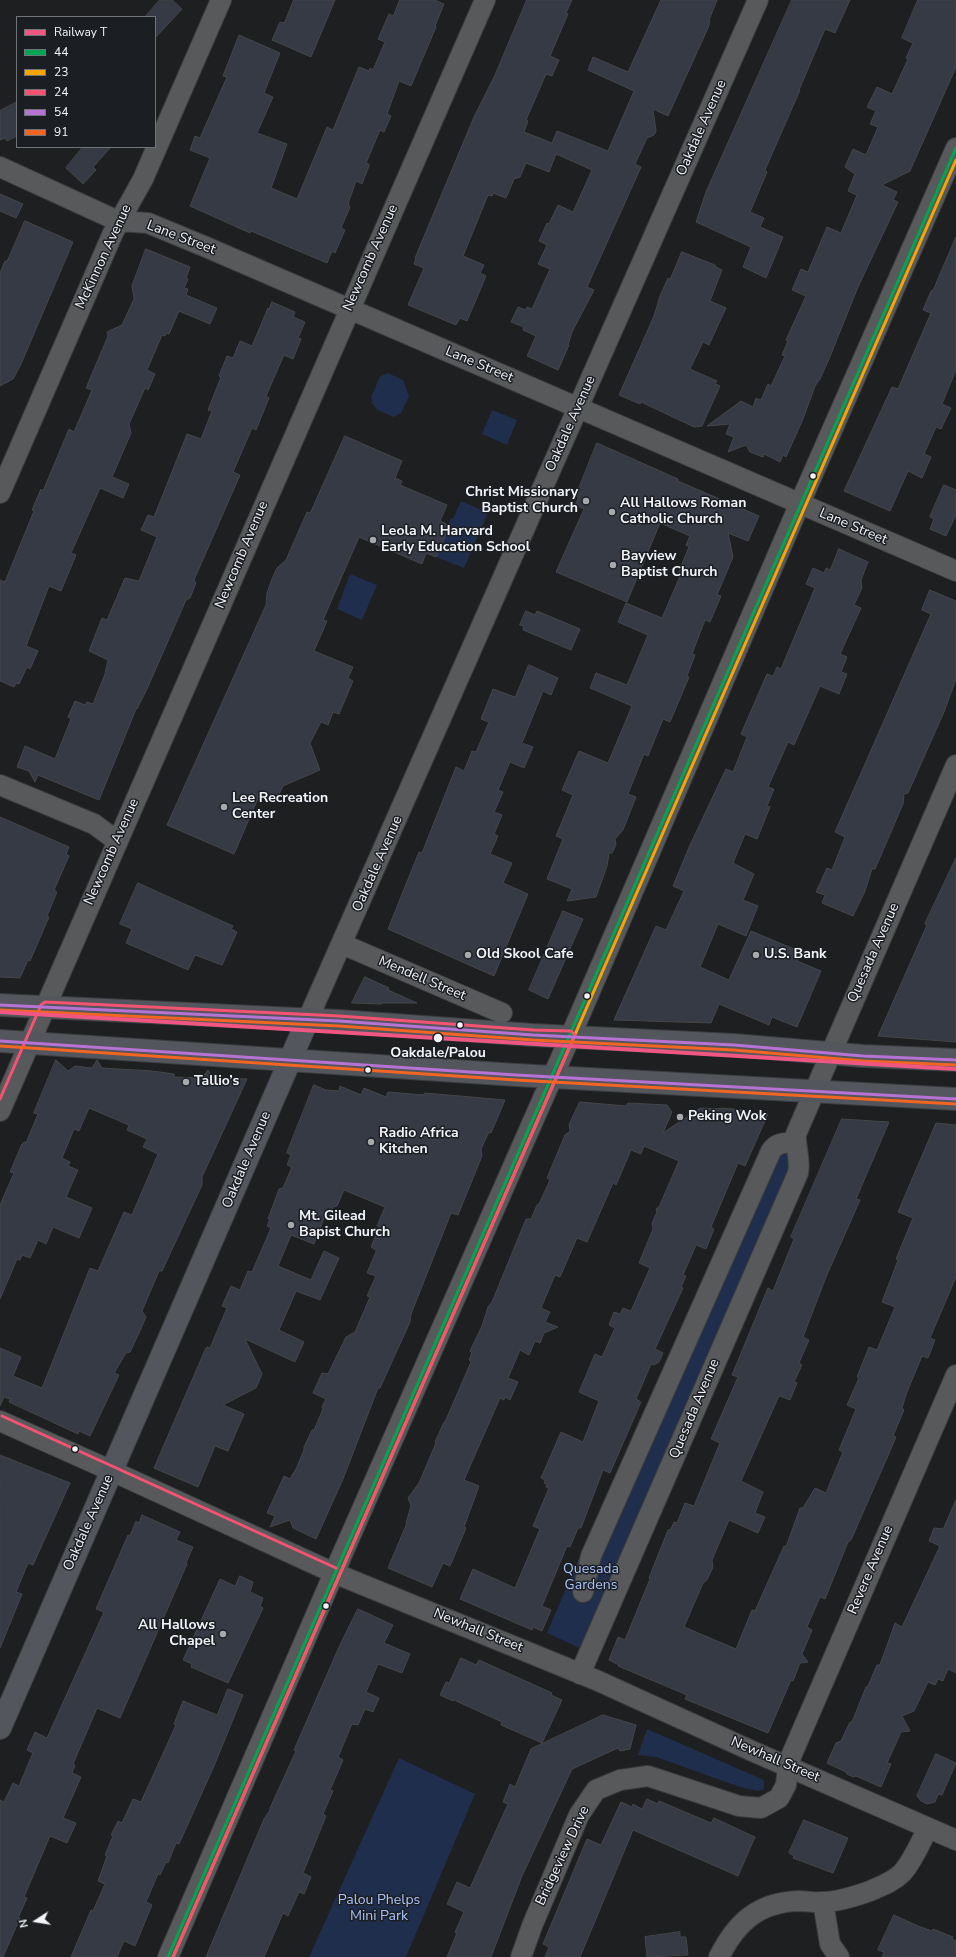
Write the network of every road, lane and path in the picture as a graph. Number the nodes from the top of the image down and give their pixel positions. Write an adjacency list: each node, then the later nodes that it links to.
1 (221, 0): 6 (street, McKinnon Avenue)
2 (485, 0): 7 (street, Newcomb Avenue)
3 (758, 0): 8 (street, Oakdale Avenue)
4 (956, 148): 10 (street)
5 (0, 167): 6 (street, Lane Street)
6 (118, 221): 7 (street, Lane Street); 9 (street, McKinnon Avenue)
7 (349, 308): 8 (street, Lane Street); 14 (street, Newcomb Avenue)
8 (578, 408): 10 (street, Lane Street); 15 (street, Oakdale Avenue)
9 (0, 493)
10 (800, 504): 11 (street, Lane Street); 20 (street)
11 (956, 571)
12 (956, 765): 23 (street, Quesada Avenue)
13 (0, 785): 14 (street)
14 (117, 840): 17 (street, Newcomb Avenue)
15 (342, 944): 18 (street, Mendell Street); 19 (street, Oakdale Avenue)
16 (0, 1005): 17 (main road)
17 (46, 1007): 19 (main road); 22 (street, Newcomb Avenue)
18 (502, 1013)
19 (308, 1019): 20 (main road); 24 (main road, Oakdale Avenue)
20 (570, 1036): 23 (main road); 26 (street)
21 (0, 1041): 22 (main road)
22 (30, 1042): 24 (main road); 29 (street, Newcomb Avenue)
23 (831, 1052): 25 (main road); 27 (street, Quesada Avenue)
24 (291, 1059): 26 (main road); 33 (main road, Oakdale Avenue)
25 (956, 1060)
26 (552, 1076): 27 (main road); 34 (street)
27 (815, 1090): 28 (main road); 30 (street, Quesada Avenue)
28 (956, 1099)
29 (0, 1111)
30 (795, 1142): 35 (street); 36 (street, Quesada Avenue)
31 (956, 1375): 38 (street, Revere Avenue)
32 (0, 1422): 33 (street, Newhall Street)
33 (112, 1471): 34 (street, Newhall Street); 37 (main road, Oakdale Avenue)
34 (334, 1573): 36 (street, Newhall Street); 42 (street)
35 (583, 1592)
36 (580, 1674): 38 (street, Newhall Street)
37 (0, 1728)
38 (788, 1766): 39 (street, Newhall Street); 43 (street, Bridgeview Drive)
39 (928, 1828): 40 (street, Newhall Street); 41 (street)
40 (956, 1840)
41 (823, 1902): 44 (street); 45 (street)
42 (168, 1957)
43 (521, 1957)
44 (719, 1957)
45 (839, 1957)

